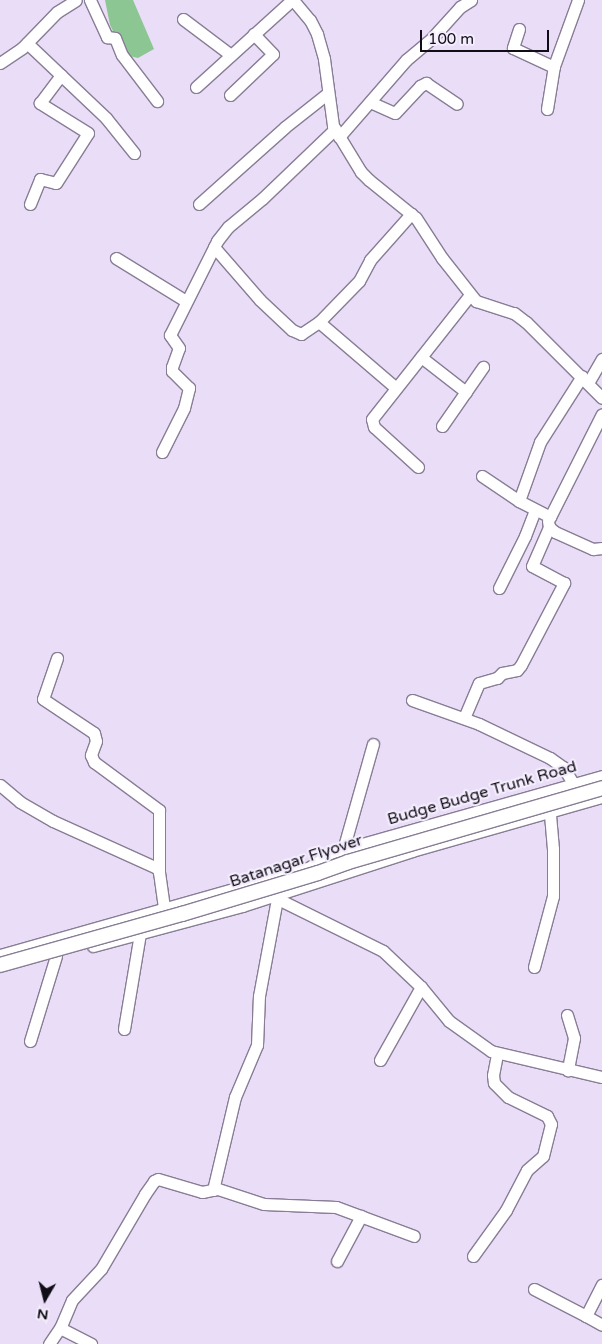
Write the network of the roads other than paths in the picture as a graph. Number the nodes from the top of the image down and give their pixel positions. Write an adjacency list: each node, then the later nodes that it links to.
1 (76, 0): 9 (street)
2 (90, 0): 17 (street)
3 (293, 0): 8 (street); 15 (street)
4 (471, 0): 18 (street)
5 (578, 0): 12 (street)
6 (183, 19): 10 (street)
7 (519, 29): 12 (street)
8 (254, 34): 10 (street); 16 (street)
9 (27, 43): 11 (street); 13 (street)
10 (231, 55): 14 (street)
11 (0, 62)
12 (554, 67): 20 (street)
13 (61, 75): 22 (street); 23 (street)
14 (196, 87)
15 (328, 92): 21 (street); 24 (street)
16 (230, 95)
17 (157, 101)
18 (370, 102): 19 (street); 21 (street)
19 (457, 104)
20 (546, 109)
21 (337, 133): 25 (street); 26 (street)
22 (134, 153)
23 (30, 204)
24 (199, 204)
25 (411, 214): 28 (street); 30 (street)
26 (214, 247): 29 (street); 30 (street)
27 (116, 258): 29 (street)
28 (470, 295): 31 (street); 34 (street)
29 (186, 301): 40 (street)
30 (319, 322): 35 (street)
31 (421, 357): 35 (street); 36 (street)
32 (602, 359): 34 (street)
33 (483, 367): 36 (street)
34 (585, 380): 37 (street); 43 (street)
35 (396, 388): 41 (street)
36 (466, 392): 39 (street)
37 (602, 398)
38 (602, 414): 45 (street)
39 (442, 426)
40 (162, 452)
41 (418, 467)
42 (482, 476): 43 (street)
43 (519, 501): 44 (street)
44 (535, 510): 45 (street); 47 (street)
45 (548, 522): 46 (street); 50 (street)
46 (602, 548)
47 (499, 588)
48 (57, 658): 59 (street)
49 (412, 700): 50 (street)
50 (464, 718): 53 (street)
51 (374, 744): 58 (street)
52 (602, 776): 53 (street, Budge Budge Trunk Road)
53 (572, 783): 58 (street, Budge Budge Trunk Road)
54 (0, 785): 59 (street)
55 (602, 788): 66 (main road, Batanagar Flyover, bridge)
56 (602, 797): 57 (street)
57 (550, 812): 61 (street); 67 (street)
58 (343, 850): 60 (street, Budge Budge Trunk Road)
59 (159, 872): 62 (street)
60 (274, 877): 61 (street); 62 (street, Budge Budge Trunk Road)
61 (278, 896): 63 (street); 69 (street); 77 (street)
62 (164, 909): 64 (street, Budge Budge Trunk Road)
63 (140, 933): 65 (street); 71 (street)
64 (0, 955)
65 (56, 956): 68 (street); 72 (street)
66 (0, 965)
67 (534, 968)
68 (0, 971)
69 (421, 987): 73 (street); 74 (street)
70 (567, 1016): 75 (street)
71 (124, 1029)
72 (30, 1041)
73 (497, 1054): 75 (street); 80 (street)
74 (380, 1060)
75 (568, 1070): 76 (street)
76 (602, 1077)
77 (213, 1190): 78 (street); 86 (street)
78 (361, 1216): 79 (street); 81 (street)
79 (414, 1236)
80 (473, 1256)
81 (337, 1262)
82 (602, 1285): 84 (street)
83 (534, 1289): 84 (street)
84 (586, 1316): 85 (street)
85 (602, 1325)
86 (60, 1328): 87 (street); 88 (street)
87 (49, 1344)
88 (91, 1344)

